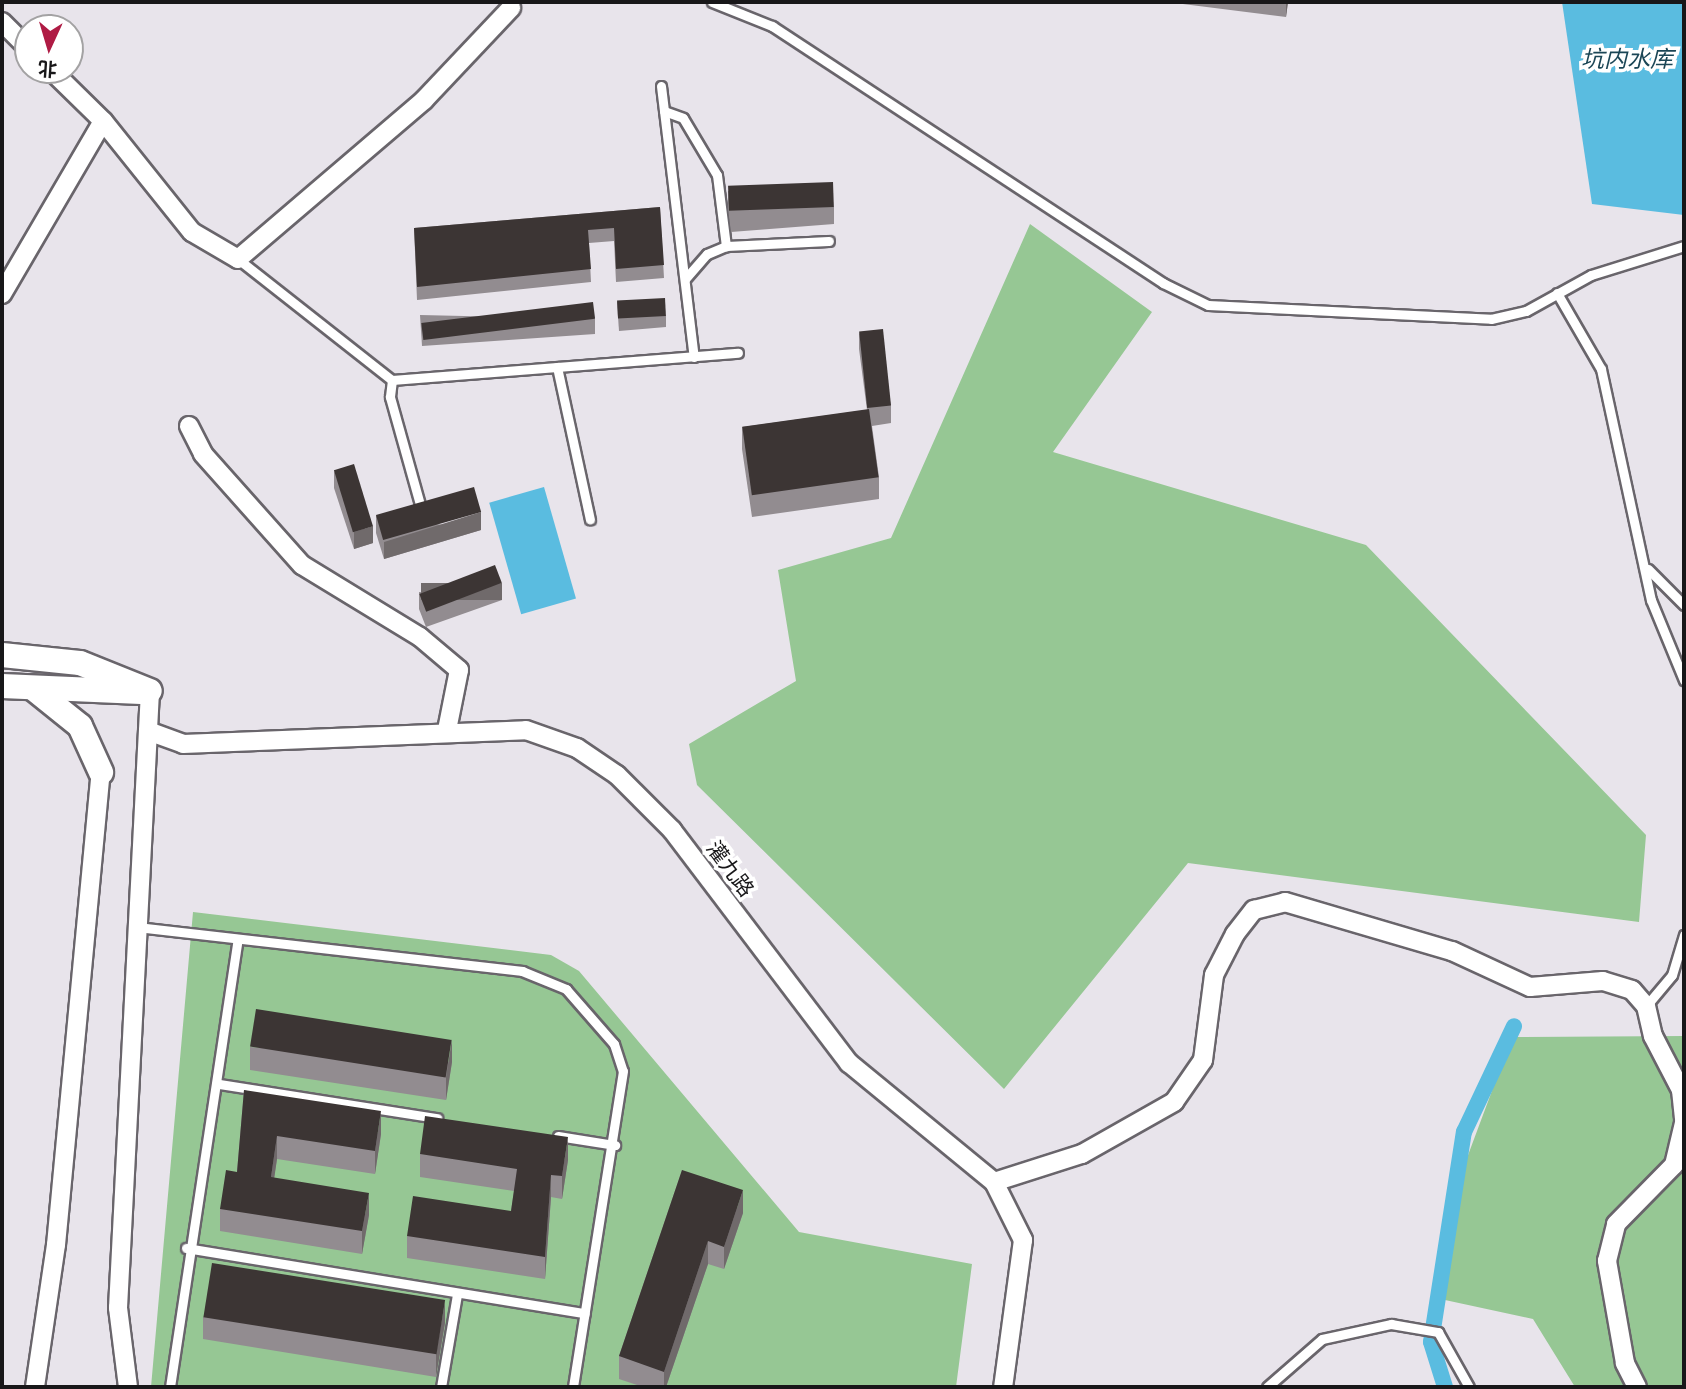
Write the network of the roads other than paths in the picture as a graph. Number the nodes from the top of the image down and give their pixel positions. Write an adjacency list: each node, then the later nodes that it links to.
1 (712, 2): 12 (lane)
2 (515, 4): 10 (street)
3 (65, 84): 6 (street)
4 (661, 86): 5 (lane)
5 (664, 111): 8 (lane); 11 (lane)
6 (103, 121): 10 (street); 13 (street)
7 (830, 241): 8 (lane)
8 (726, 246): 11 (lane)
9 (1684, 246): 12 (lane)
10 (238, 259): 17 (lane)
11 (685, 279): 15 (lane)
12 (1557, 293): 21 (lane)
13 (2, 294)
14 (738, 353): 15 (lane)
15 (694, 356): 16 (lane)
16 (557, 367): 17 (lane); 20 (lane)
17 (391, 380): 19 (lane)
18 (189, 426): 28 (street)
19 (421, 508)
20 (590, 519)
21 (1647, 568): 22 (lane); 24 (lane)
22 (1684, 605)
23 (2, 655): 27 (street)
24 (1684, 680)
25 (2, 686): 26 (street)
26 (33, 689): 27 (street); 30 (street)
27 (150, 691): 29 (street)
28 (447, 730): 29 (street, 灌九路); 40 (street, 灌九路)
29 (148, 731): 31 (street)
30 (101, 772): 44 (street)
31 (136, 927): 33 (lane); 45 (street)
32 (1684, 935): 34 (lane)
33 (239, 939): 35 (lane); 39 (lane)
34 (1646, 1006): 37 (street); 40 (street)
35 (219, 1084): 36 (lane); 41 (lane)
36 (451, 1120)
37 (1684, 1122): 52 (street)
38 (547, 1135): 39 (lane)
39 (615, 1145): 43 (lane)
40 (994, 1182): 49 (street, 灌九路)
41 (186, 1248): 42 (lane); 46 (lane)
42 (457, 1294): 43 (lane); 47 (lane)
43 (585, 1313): 48 (lane)
44 (35, 1387)
45 (128, 1387)
46 (170, 1387)
47 (442, 1387)
48 (573, 1387)
49 (1003, 1387)
50 (1266, 1387): 51 (lane)
51 (1468, 1387)
52 (1637, 1387)

